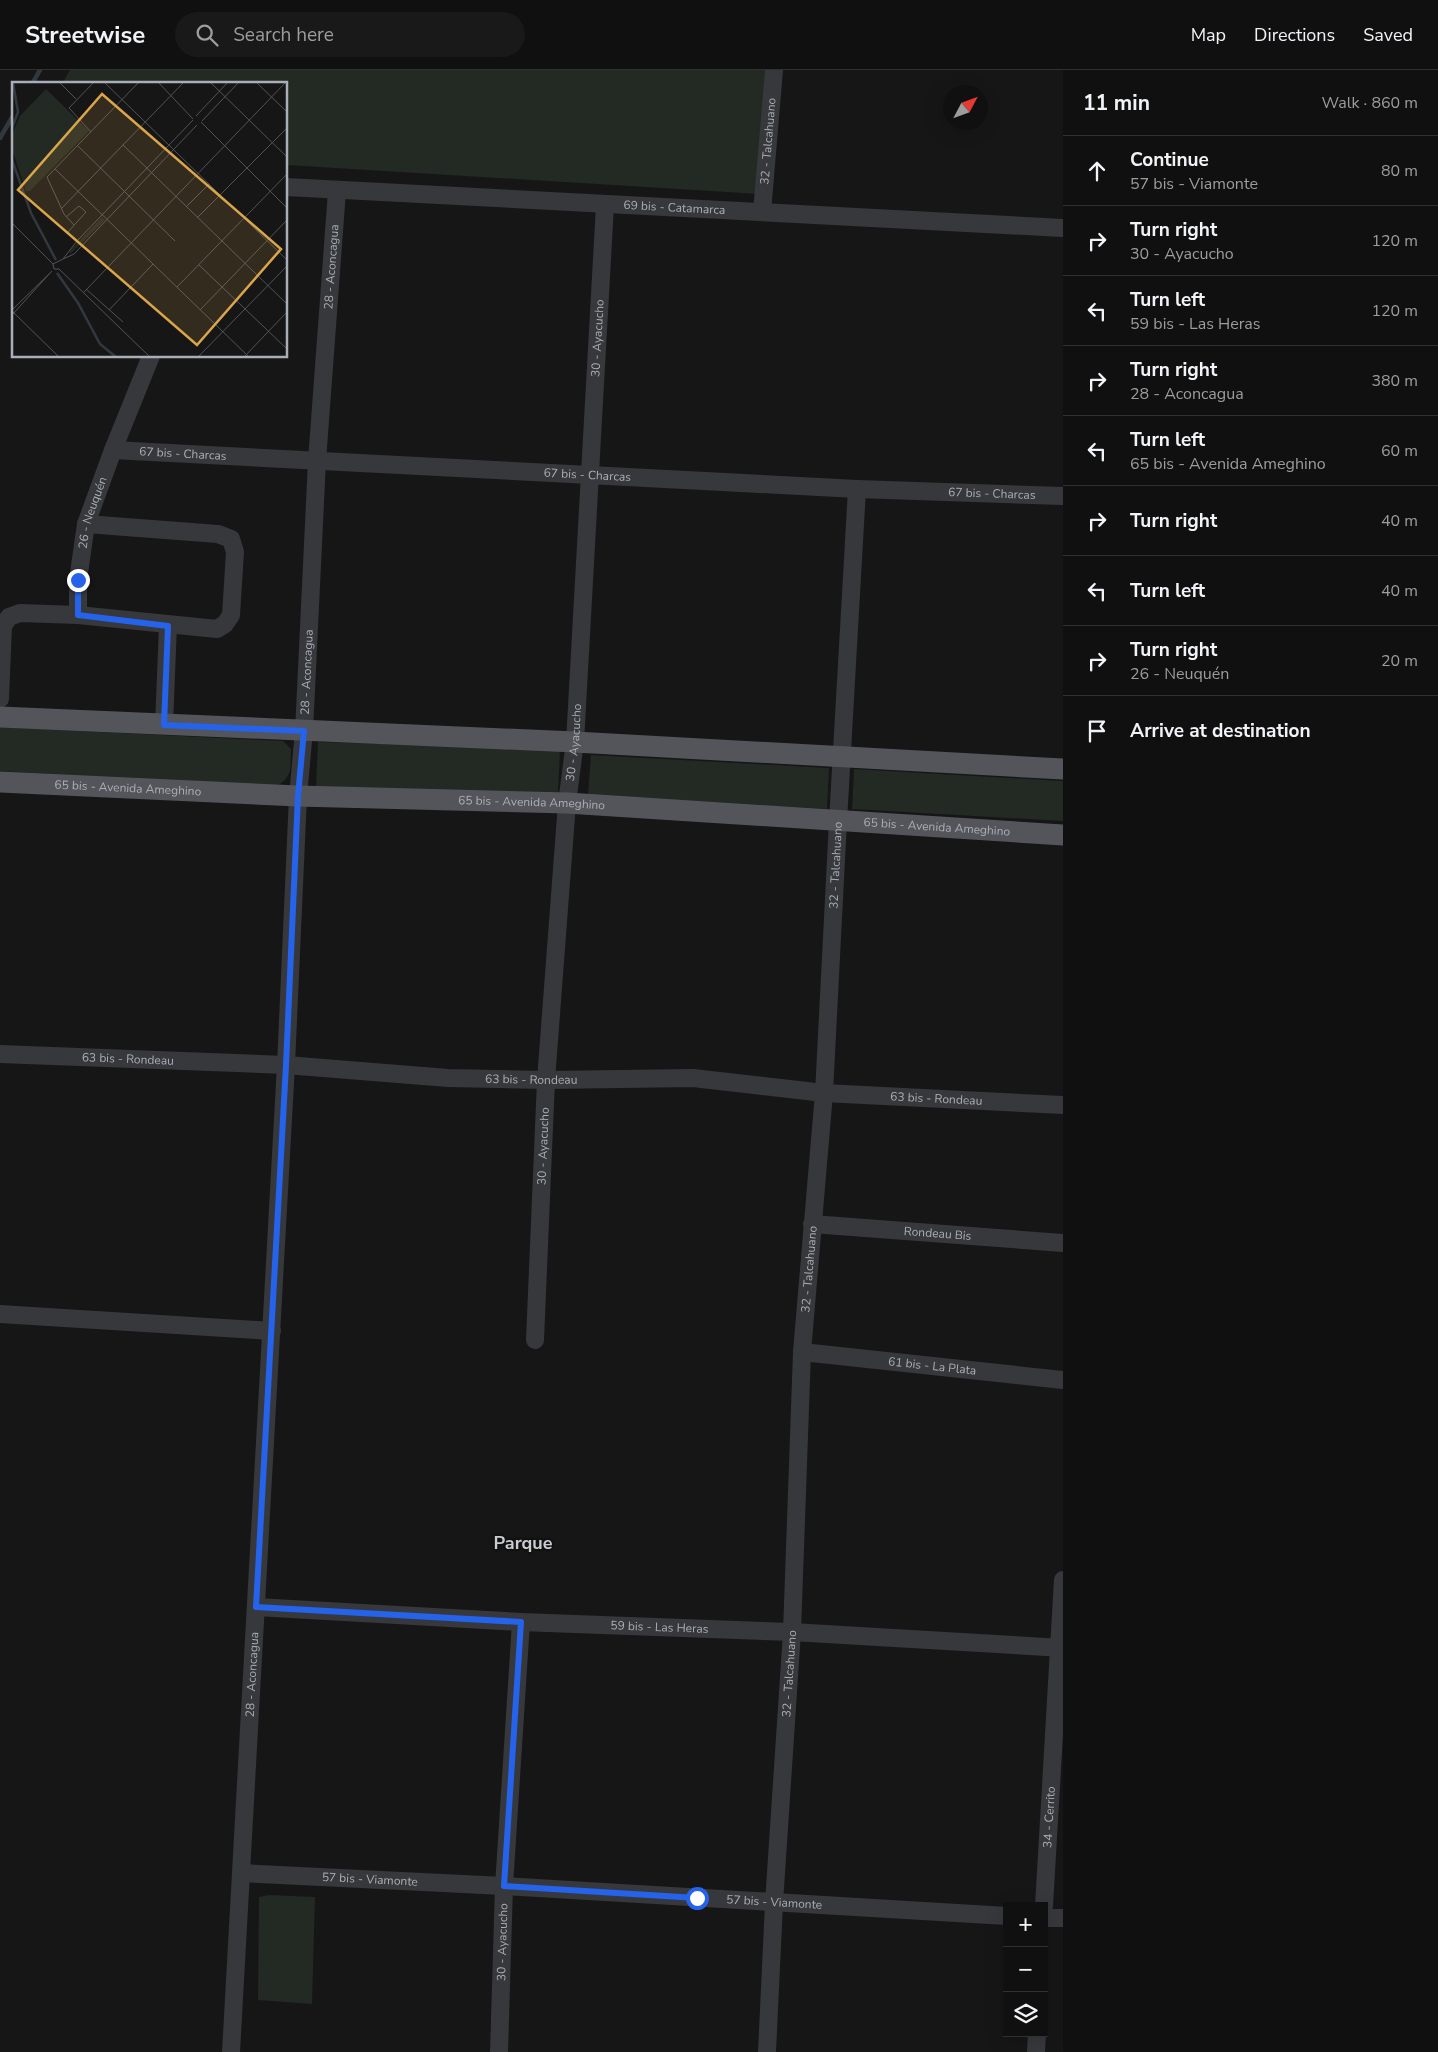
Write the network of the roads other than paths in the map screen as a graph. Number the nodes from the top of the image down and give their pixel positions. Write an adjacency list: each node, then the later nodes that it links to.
1 (774, 70): 5 (street, 32 - Talcahuano)
2 (288, 187): 3 (street, 69 bis - Catamarca)
3 (337, 191): 4 (street, 69 bis - Catamarca); 9 (street, 28 - Aconcagua)
4 (605, 205): 5 (street, 69 bis - Catamarca); 10 (street, 30 - Ayacucho)
5 (762, 212): 6 (street, 69 bis - Catamarca)
6 (1063, 228)
7 (150, 358): 8 (street, 26 - Neuquén)
8 (113, 450): 9 (street, 67 bis - Charcas); 13 (street, 26 - Neuquén)
9 (317, 461): 10 (street, 67 bis - Charcas); 19 (street, 28 - Aconcagua)
10 (591, 474): 11 (street, 67 bis - Charcas); 20 (street, 30 - Ayacucho)
11 (858, 488): 12 (street, 67 bis - Charcas); 21 (street, 32 - Talcahuano)
12 (1063, 496)
13 (86, 524): 14 (street, 26 - Neuquén); 15 (street)
14 (78, 615): 15 (street); 16 (street)
15 (168, 626): 18 (street)
16 (0, 699)
17 (0, 718): 18 (main road)
18 (164, 725): 19 (main road)
19 (304, 731): 20 (main road); 24 (street, 28 - Aconcagua)
20 (575, 742): 21 (main road); 25 (street, 30 - Ayacucho)
21 (842, 756): 22 (main road); 26 (street, 32 - Talcahuano)
22 (1063, 769)
23 (0, 782): 24 (main road, 65 bis - Avenida Ameghino)
24 (298, 796): 25 (main road, 65 bis - Avenida Ameghino); 29 (street, 28 - Aconcagua)
25 (567, 803): 26 (main road, 65 bis - Avenida Ameghino); 30 (street, 30 - Ayacucho)
26 (838, 821): 27 (main road, 65 bis - Avenida Ameghino); 31 (street, 32 - Talcahuano)
27 (1063, 835)
28 (0, 1054): 29 (street, 63 bis - Rondeau)
29 (286, 1065): 30 (street, 63 bis - Rondeau); 36 (street, 28 - Aconcagua)
30 (546, 1080): 31 (street, 63 bis - Rondeau); 37 (street, 30 - Ayacucho)
31 (824, 1093): 32 (street, 63 bis - Rondeau); 33 (street, 32 - Talcahuano)
32 (1063, 1105)
33 (812, 1224): 34 (street, Rondeau Bis); 38 (street, 32 - Talcahuano)
34 (1063, 1243)
35 (0, 1314): 36 (street)
36 (272, 1331): 41 (street, 28 - Aconcagua)
37 (535, 1340)
38 (802, 1352): 39 (street, 61 bis - La Plata); 43 (street, 32 - Talcahuano)
39 (1063, 1380)
40 (1063, 1580): 44 (street, 34 - Cerrito)
41 (256, 1607): 42 (street, 59 bis - Las Heras); 45 (street, 28 - Aconcagua)
42 (521, 1622): 43 (street, 59 bis - Las Heras); 46 (street, 30 - Ayacucho)
43 (792, 1632): 44 (street, 59 bis - Las Heras); 48 (street, 32 - Talcahuano)
44 (1061, 1648): 47 (street, 34 - Cerrito)
45 (241, 1873): 46 (street, 57 bis - Viamonte); 53 (street, 28 - Aconcagua)
46 (504, 1886): 48 (street, 57 bis - Viamonte); 54 (street, 30 - Ayacucho)
47 (1044, 1902)
48 (774, 1903): 49 (street, 57 bis - Viamonte); 55 (street, 32 - Talcahuano)
49 (1003, 1916)
50 (1048, 1918): 51 (street)
51 (1063, 1918)
52 (1037, 2037): 56 (street)
53 (231, 2052)
54 (498, 2052)
55 (767, 2052)
56 (1036, 2052)

